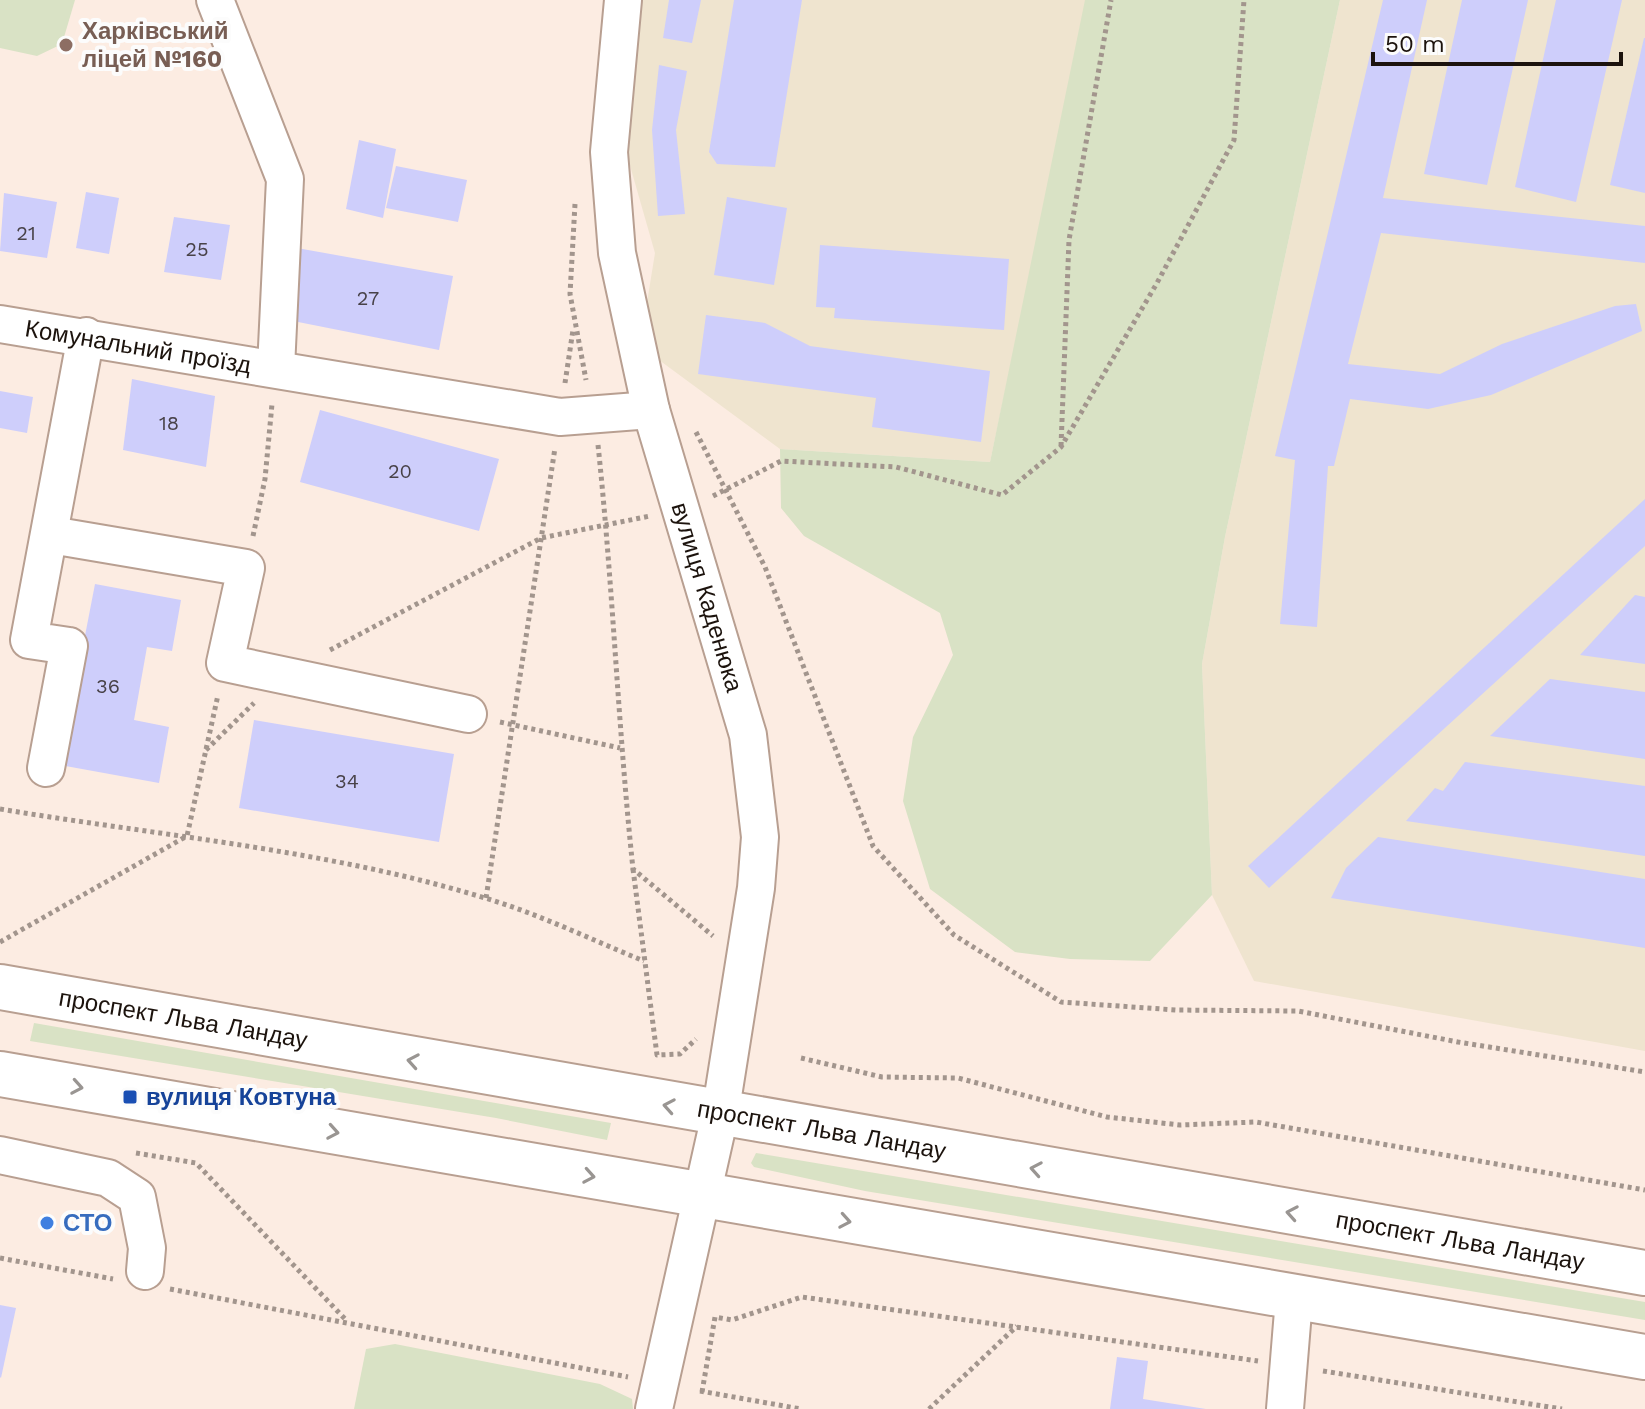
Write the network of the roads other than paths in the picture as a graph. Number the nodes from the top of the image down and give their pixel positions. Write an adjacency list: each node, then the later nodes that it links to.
1 (215, 0): 5 (street)
2 (623, 0): 6 (street, вулиця Каденюка)
3 (0, 324): 4 (street, Комунальний проїзд)
4 (86, 336): 5 (street, Комунальний проїзд); 7 (street)
5 (276, 368): 6 (street, Комунальний проїзд)
6 (651, 410): 12 (street, вулиця Каденюка)
7 (51, 535): 8 (street); 9 (street)
8 (468, 714)
9 (46, 768)
10 (0, 987): 12 (main road, проспект Льва Ландау, one-way to 10)
11 (0, 1074): 14 (main road, one-way to 14)
12 (720, 1115): 14 (street, вулиця Каденюка); 15 (main road, проспект Льва Ландау, one-way to 12)
13 (0, 1155): 16 (street)
14 (702, 1196): 17 (main road, one-way to 17); 19 (street, вулиця Каденюка)
15 (1645, 1273)
16 (144, 1280)
17 (1294, 1299): 18 (main road); 20 (street)
18 (1645, 1357)
19 (656, 1396)
20 (1285, 1409)

